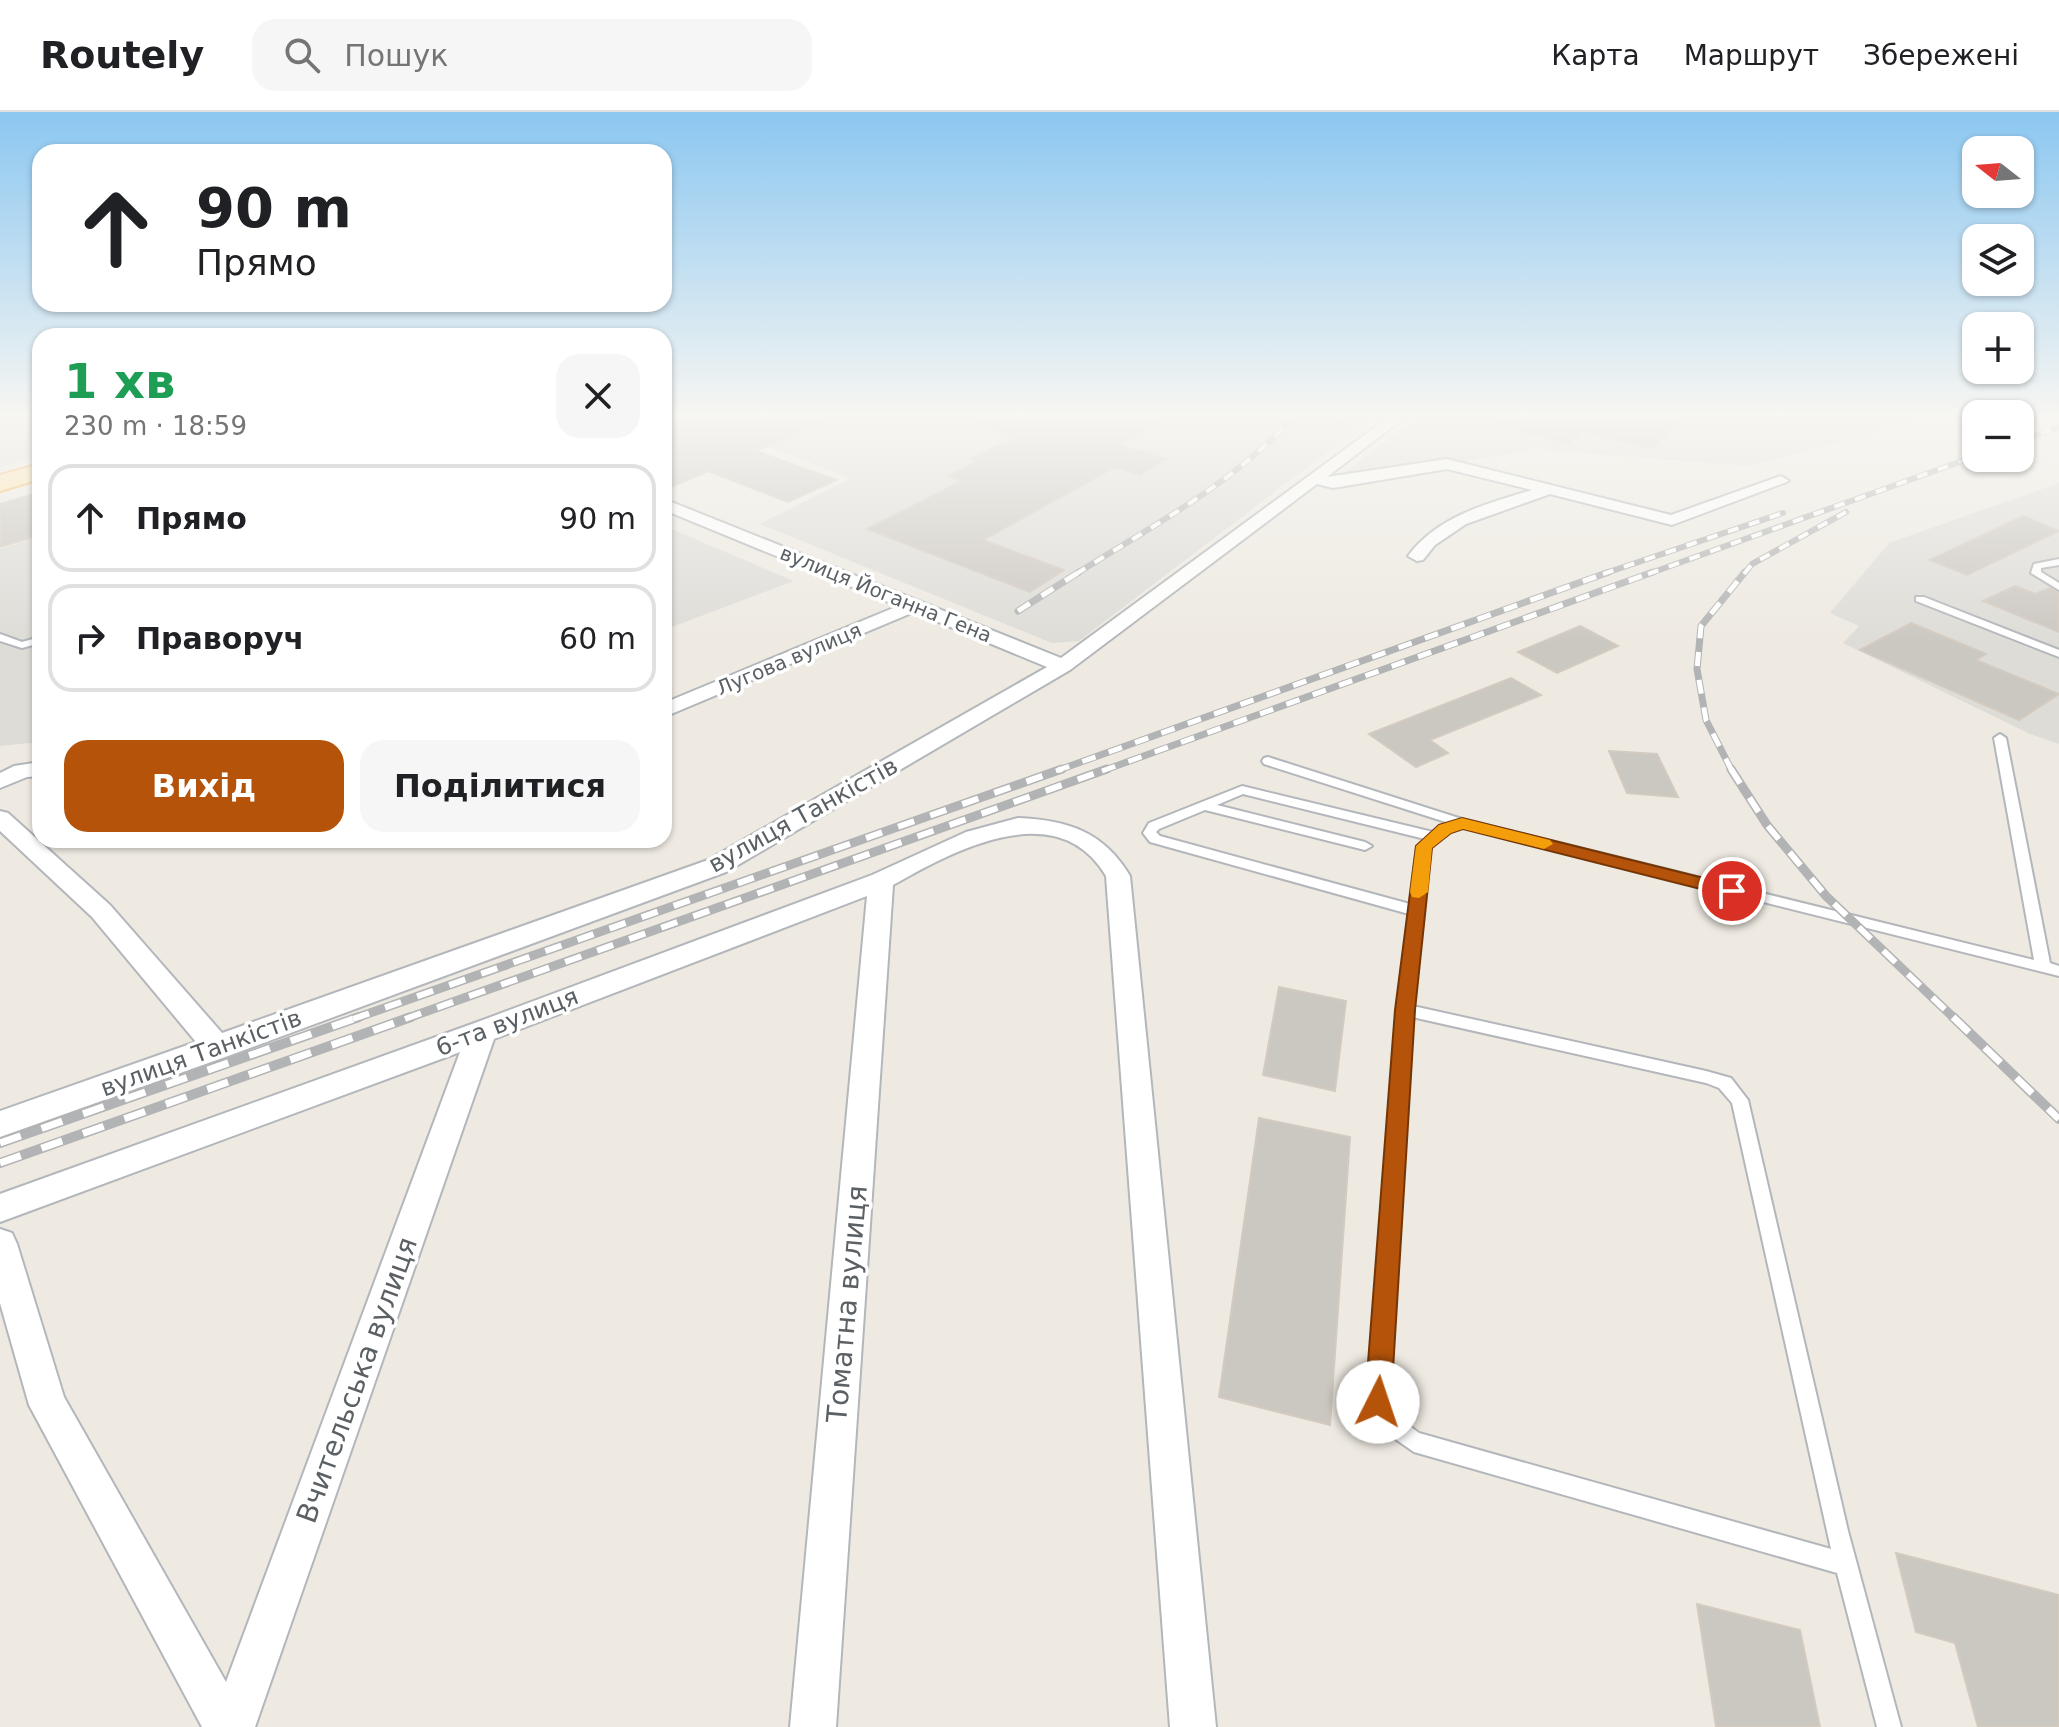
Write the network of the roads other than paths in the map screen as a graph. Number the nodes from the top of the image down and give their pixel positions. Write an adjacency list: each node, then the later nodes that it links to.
1 (1296, 492): 14 (street, вулиця Танкістів)
2 (1542, 492): 6 (street)
3 (1564, 492): 4 (street)
4 (1749, 492)
5 (672, 507): 10 (street, вулиця Йоганна Гена)
6 (1417, 556)
7 (2059, 562): 8 (lane)
8 (2059, 587)
9 (1920, 599): 13 (lane)
10 (913, 606): 14 (street, вулиця Йоганна Гена); 15 (street, Лугова вулиця)
11 (0, 637): 12 (lane)
12 (32, 642)
13 (2059, 654)
14 (1063, 666): 33 (street, вулиця Танкістів)
15 (672, 708)
16 (2000, 738): 29 (lane)
17 (1268, 761): 22 (lane)
18 (32, 770): 19 (street)
19 (0, 781)
20 (1201, 805): 23 (lane); 24 (lane); 28 (lane)
21 (0, 818): 25 (street)
22 (1462, 823): 23 (lane); 29 (lane)
23 (1435, 837): 28 (lane)
24 (1365, 846)
25 (32, 847)
26 (33, 848): 33 (street)
27 (881, 881): 32 (street, 6-та вулиця); 39 (street, Томатна вулиця); 40 (street, 6-та вулиця)
28 (1417, 911): 31 (lane)
29 (2043, 967): 30 (lane)
30 (2059, 971)
31 (1405, 1010): 37 (lane); 37 (lane)
32 (482, 1032): 35 (street, 6-та вулиця); 38 (street, Вчительська вулиця)
33 (218, 1048): 34 (street, вулиця Танкістів)
34 (0, 1124)
35 (0, 1208)
36 (0, 1244): 38 (street)
37 (1846, 1564): 41 (lane)
38 (229, 1727)
39 (813, 1727)
40 (1193, 1727)
41 (1889, 1727)

